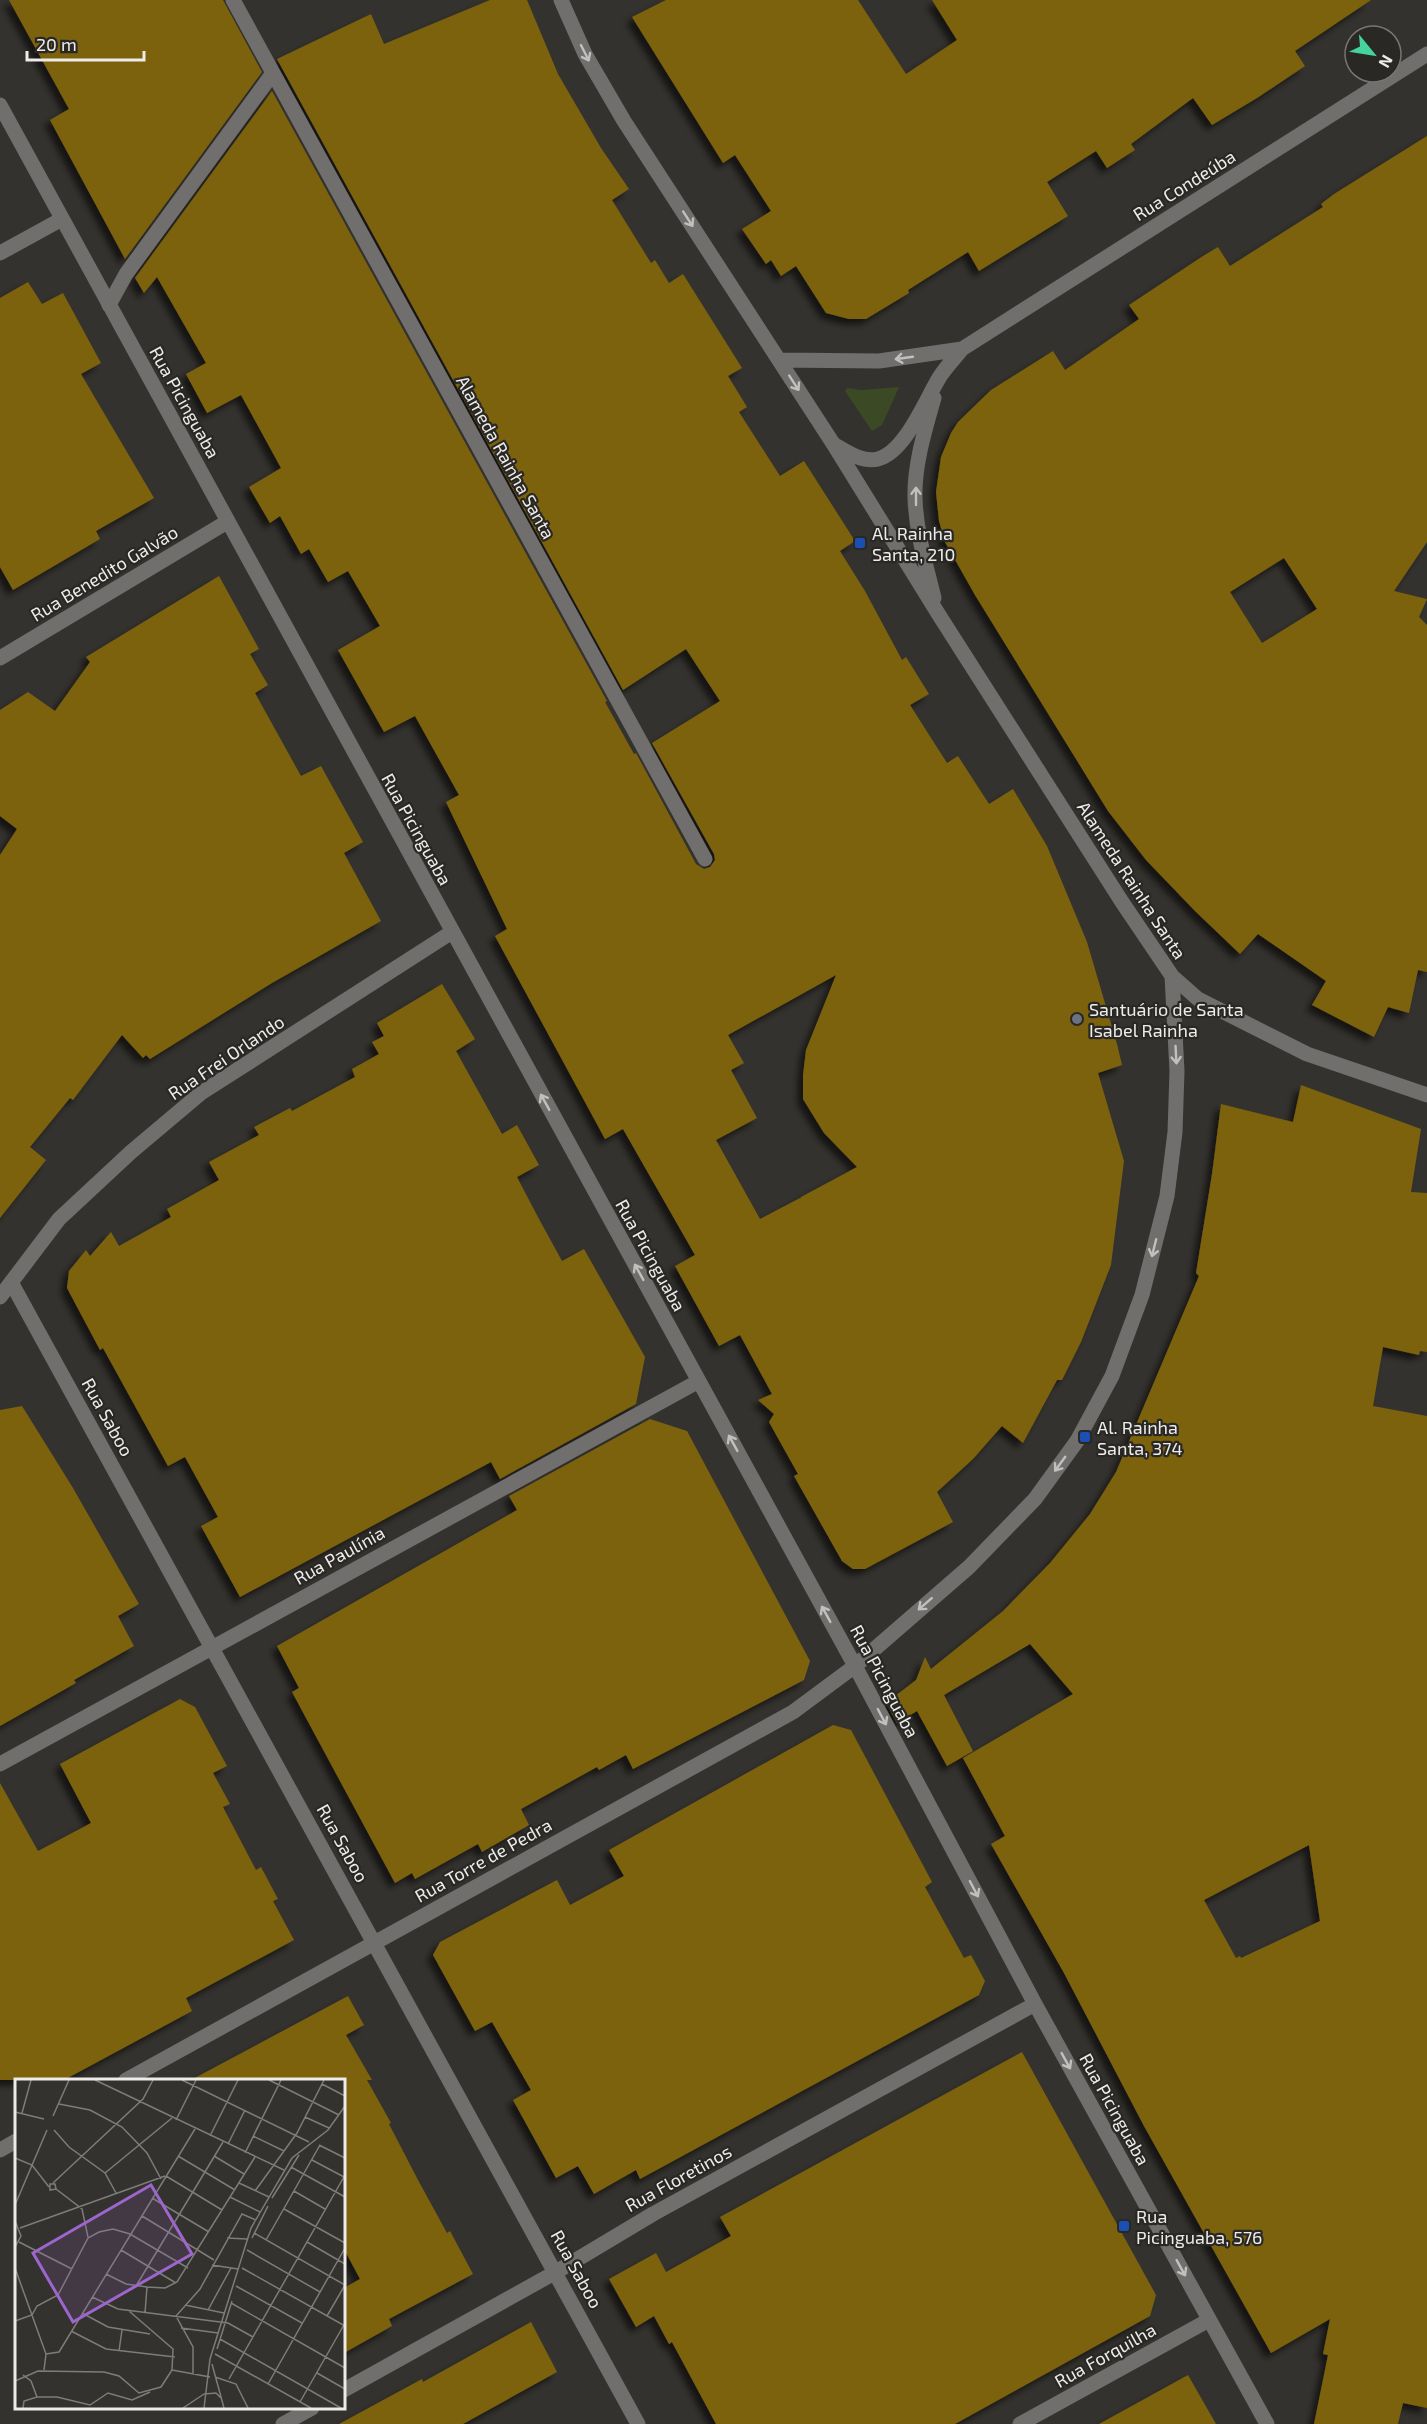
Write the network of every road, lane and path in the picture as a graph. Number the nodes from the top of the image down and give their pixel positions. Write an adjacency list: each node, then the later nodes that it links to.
1 (233, 0): 4 (street, Alameda Rainha Santa)
2 (561, 0): 10 (street, Alameda Rainha Santa, one-way to 10)
3 (1427, 54): 9 (street, Rua Condeúba)
4 (273, 73): 8 (street); 16 (street, Alameda Rainha Santa)
5 (0, 105): 6 (street, Rua Picinguaba)
6 (63, 219): 7 (street); 8 (street, Rua Picinguaba)
7 (0, 253)
8 (109, 305): 13 (street, Rua Picinguaba)
9 (962, 349): 10 (street, Rua Condeúba, one-way to 10); 11 (street, Rua Condeúba)
10 (779, 360): 12 (street, Alameda Rainha Santa, one-way to 12)
11 (940, 375): 12 (street, Rua Condeúba); 14 (street, Alameda Rainha Santa, one-way to 11)
12 (834, 445): 14 (street, Alameda Rainha Santa)
13 (227, 522): 15 (street, Rua Benedito Galvão); 17 (street, Rua Picinguaba)
14 (939, 615): 18 (street, Alameda Rainha Santa)
15 (0, 658)
16 (705, 859)
17 (452, 932): 20 (street, Rua Frei Orlando); 22 (street, Rua Picinguaba, one-way to 17)
18 (1172, 976): 19 (street); 24 (street, Alameda Rainha Santa, one-way to 24)
19 (1427, 1095)
20 (11, 1282): 21 (street, Rua Frei Orlando); 23 (street, Rua Saboo)
21 (0, 1297)
22 (699, 1381): 23 (street, Rua Paulínia); 24 (street, Rua Picinguaba, one-way to 22)
23 (213, 1646): 25 (street, Rua Paulínia); 26 (street, Rua Saboo)
24 (855, 1666): 26 (street, Rua Torre de Pedra); 27 (street, Rua Picinguaba, one-way to 27)
25 (0, 1764)
26 (375, 1942): 28 (street, Rua Torre de Pedra); 31 (street, Rua Saboo)
27 (1035, 2004): 31 (street, Rua Floretinos); 32 (street, Rua Picinguaba, one-way to 32)
28 (128, 2079)
29 (15, 2142): 30 (street)
30 (0, 2150)
31 (556, 2272): 33 (street, Rua Floretinos); 36 (street, Rua Saboo)
32 (1209, 2320): 37 (street, Rua Forquilha); 38 (street, Rua Picinguaba)
33 (345, 2389)
34 (310, 2409): 35 (street)
35 (283, 2424)
36 (638, 2424)
37 (1020, 2424)
38 (1267, 2424)

